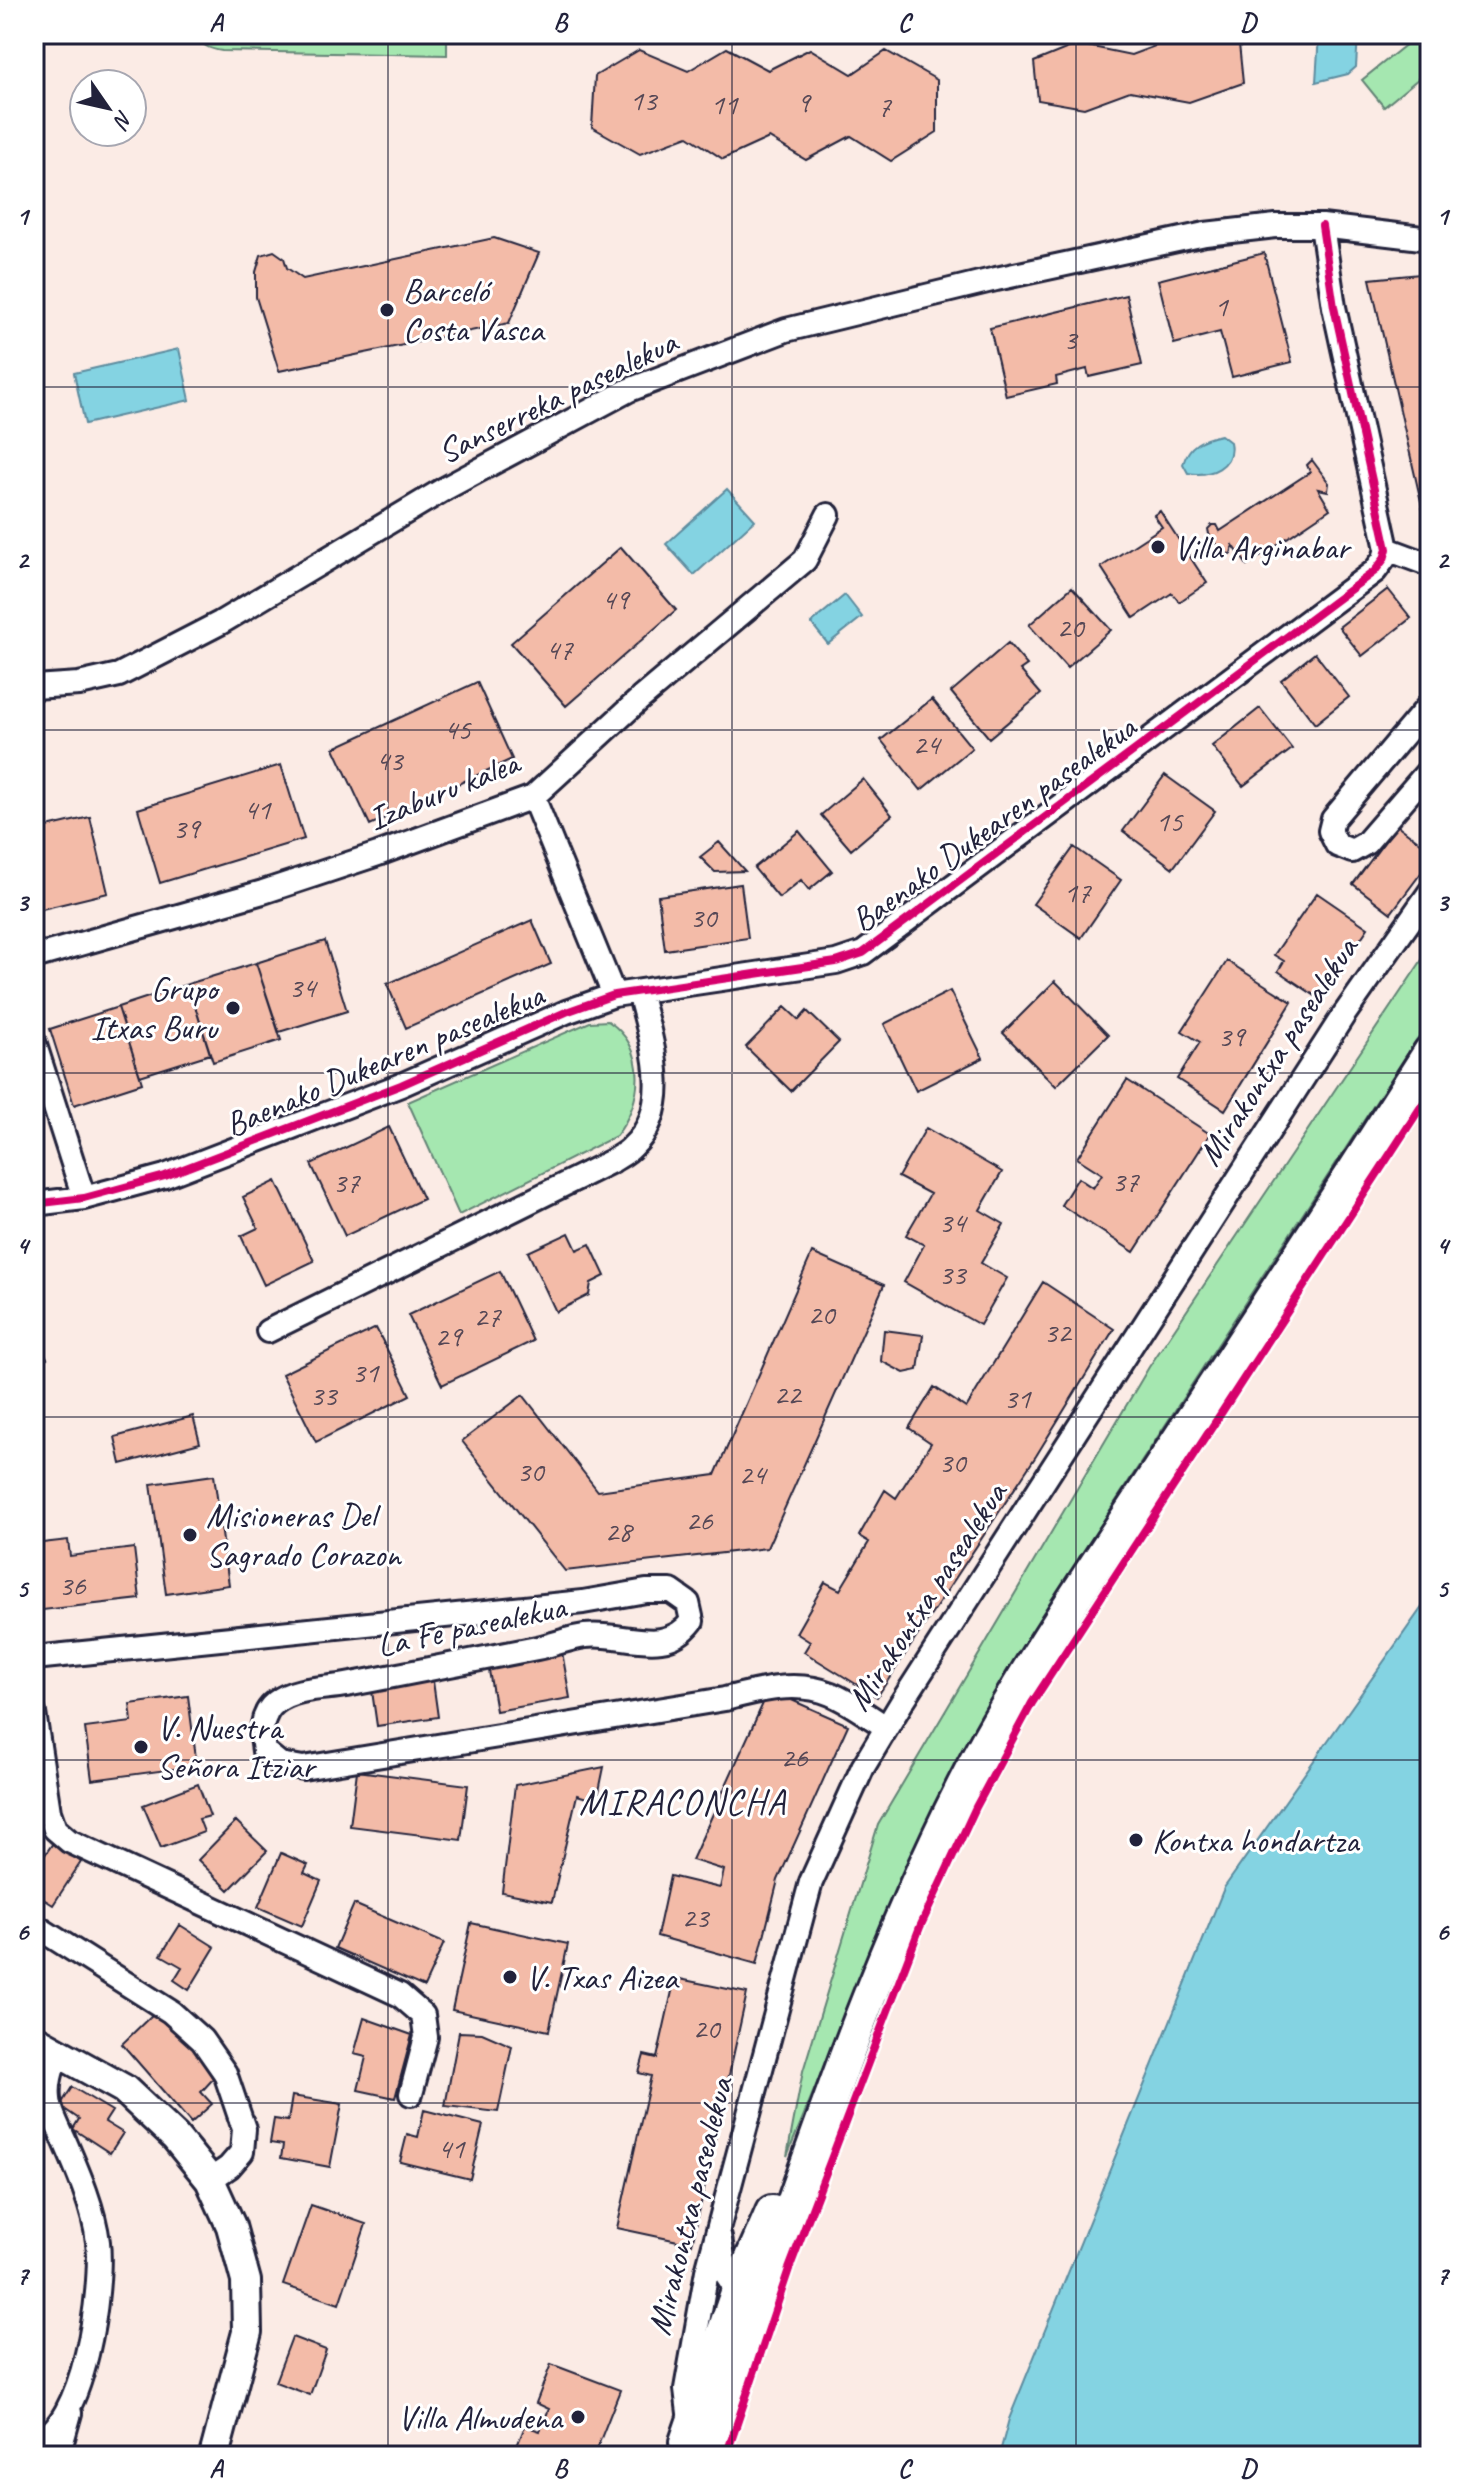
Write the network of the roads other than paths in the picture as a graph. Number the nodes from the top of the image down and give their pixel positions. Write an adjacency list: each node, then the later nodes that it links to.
1 (1322, 226): 2 (street, Sanserreka pasealekua); 4 (street); 6 (street, Sanserreka pasealekua)
2 (1430, 239)
3 (828, 515): 9 (street, Izaburu kalea)
4 (1387, 549): 5 (street); 12 (street, Baenako Dukearen pasealekua)
5 (1430, 565)
6 (34, 687)
7 (1430, 704): 8 (street)
8 (1430, 769)
9 (533, 797): 11 (street, Izaburu kalea); 13 (street)
10 (1430, 892): 21 (street, Mirakontxa pasealekua)
11 (34, 957)
12 (639, 992): 13 (street, Baenako Dukearen pasealekua); 18 (street)
13 (614, 995): 16 (street, Baenako Dukearen pasealekua)
14 (34, 1042): 16 (street)
15 (1430, 1052): 23 (main road, Mirakontxa pasealekua)
16 (84, 1198): 17 (street, Baenako Dukearen pasealekua)
17 (34, 1204)
18 (268, 1331)
19 (34, 1658): 21 (street, La Fe pasealekua)
20 (34, 1713): 25 (street)
21 (886, 1727): 27 (street, Mirakontxa pasealekua)
22 (34, 1925): 26 (street)
23 (854, 2034): 28 (main road, Mirakontxa pasealekua); 30 (main road, Mirakontxa pasealekua)
24 (46, 2045): 26 (street); 31 (street)
25 (411, 2094)
26 (210, 2180): 35 (street)
27 (719, 2229): 28 (street); 29 (street, Mirakontxa pasealekua)
28 (733, 2285): 29 (street); 30 (street); 33 (main road, Mirakontxa pasealekua)
29 (704, 2292): 33 (street, Mirakontxa pasealekua)
30 (728, 2390): 36 (main road, Mirakontxa pasealekua)
31 (74, 2397): 32 (street); 34 (street)
32 (34, 2441)
33 (686, 2441)
34 (58, 2456)
35 (214, 2456)
36 (703, 2456)

